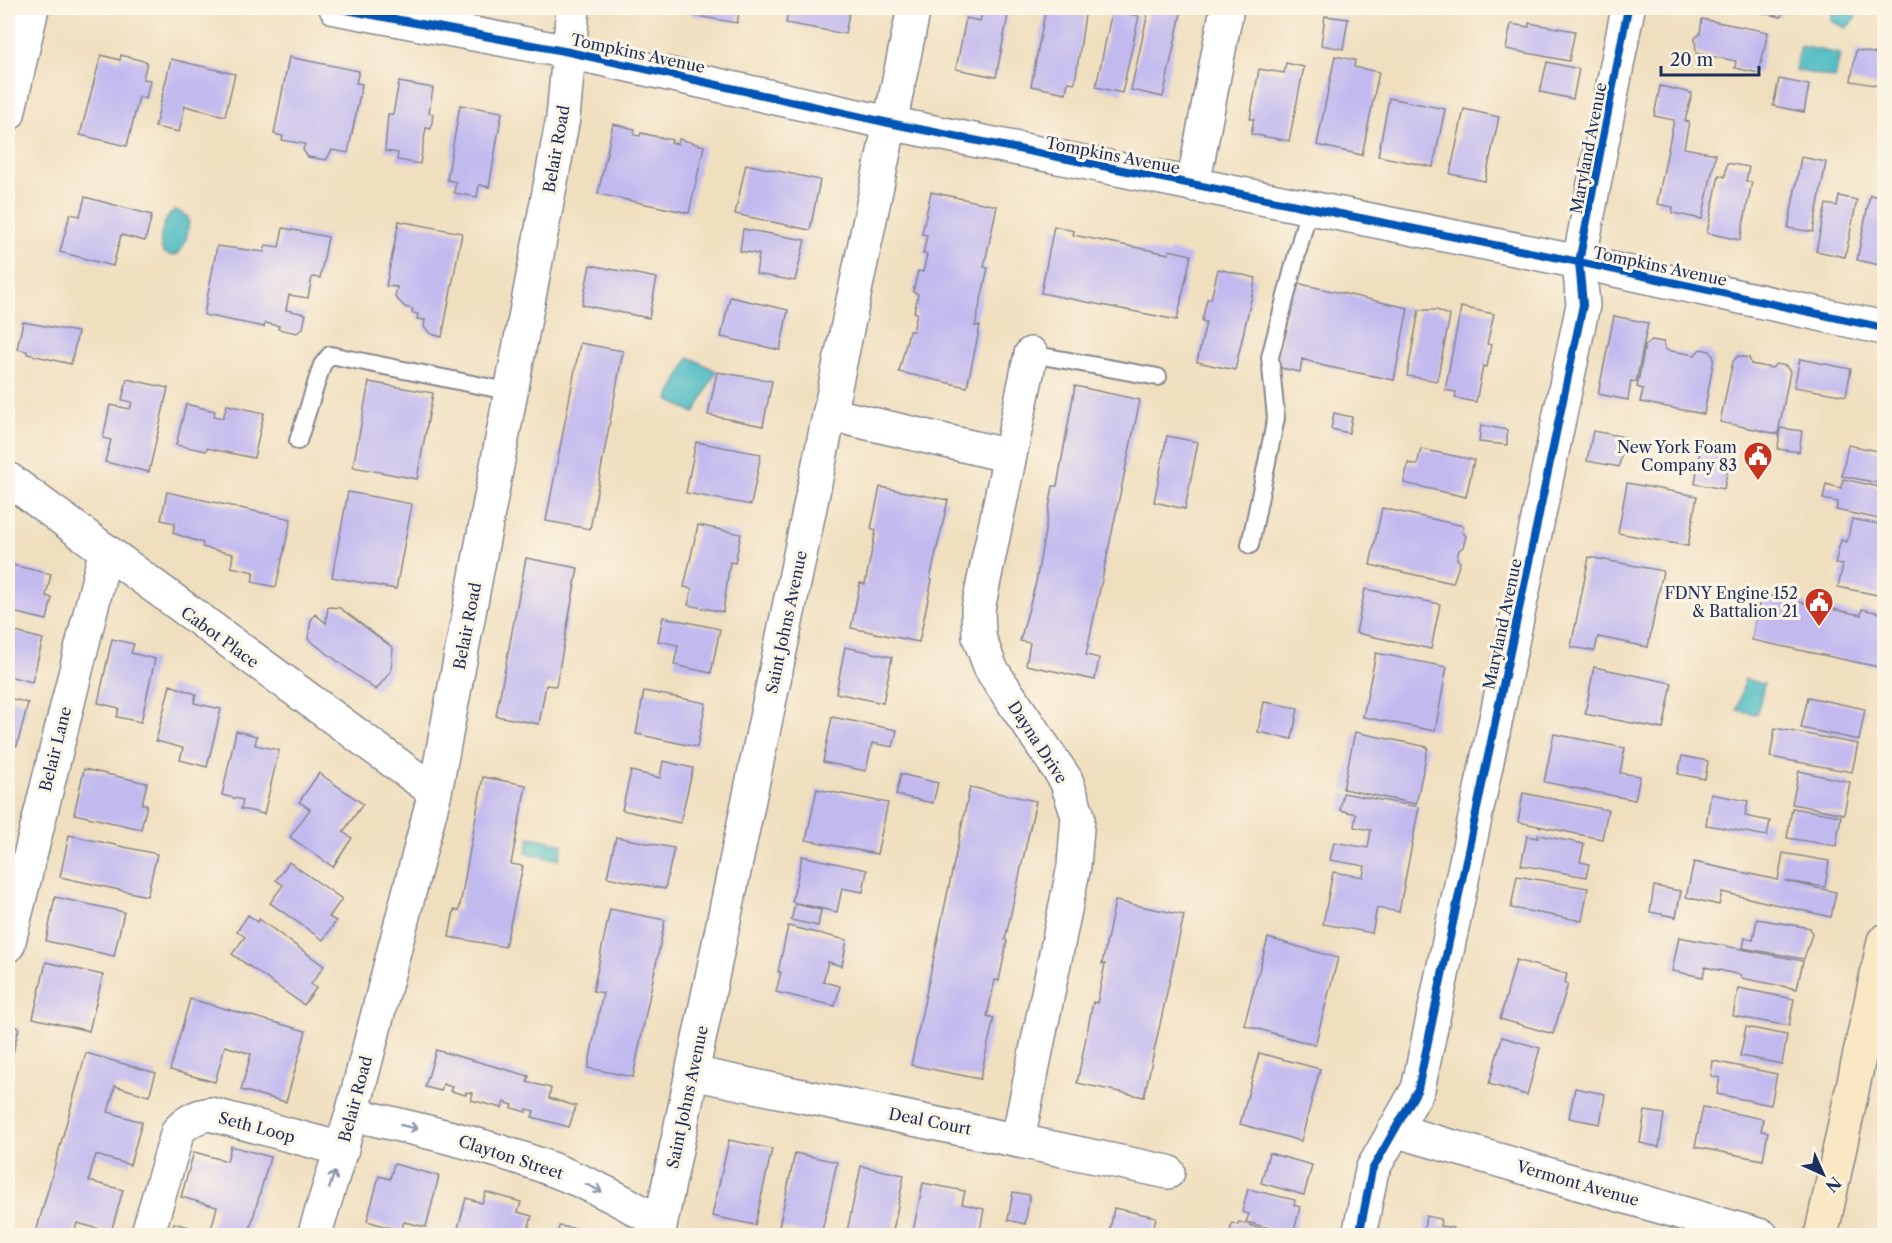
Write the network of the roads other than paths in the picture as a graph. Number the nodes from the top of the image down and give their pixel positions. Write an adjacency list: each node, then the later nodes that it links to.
1 (32, 8): 8 (street)
2 (336, 8): 7 (street, Tompkins Avenue)
3 (573, 8): 7 (street, Belair Road)
4 (914, 8): 9 (street, Saint Johns Avenue)
5 (1227, 8): 10 (street)
6 (1629, 8): 12 (street, Maryland Avenue)
7 (569, 52): 9 (street, Tompkins Avenue); 16 (street, Belair Road)
8 (8, 114)
9 (889, 123): 10 (street, Tompkins Avenue); 17 (street, Saint Johns Avenue)
10 (1193, 185): 11 (street, Tompkins Avenue)
11 (1309, 208): 12 (street, Tompkins Avenue); 21 (lane)
12 (1580, 262): 13 (street, Tompkins Avenue); 28 (street, Maryland Avenue)
13 (1884, 328)
14 (1031, 354): 15 (lane); 19 (street, Dayna Drive)
15 (1158, 377)
16 (512, 392): 18 (lane); 23 (street, Belair Road)
17 (830, 414): 19 (street); 26 (street, Saint Johns Avenue)
18 (298, 441)
19 (1010, 456): 29 (street, Dayna Drive)
20 (8, 479): 22 (street, Cabot Place)
21 (1250, 545)
22 (105, 553): 23 (street, Cabot Place); 25 (street, Belair Lane)
23 (435, 792): 27 (street, Belair Road)
24 (1884, 941): 37 (main road)
25 (8, 945)
26 (692, 1073): 29 (street, Deal Court); 32 (street, Saint Johns Avenue)
27 (352, 1114): 30 (street, Belair Road); 32 (street, Clayton Street, one-way to 32)
28 (1394, 1131): 35 (street, Maryland Avenue); 36 (street, Vermont Avenue)
29 (1018, 1139): 31 (street, Deal Court)
30 (342, 1149): 33 (street, Seth Loop); 34 (street, Belair Road, one-way to 30)
31 (1168, 1172)
32 (659, 1230)
33 (147, 1236)
34 (314, 1236)
35 (1359, 1236)
36 (1762, 1236)
37 (1821, 1236)

